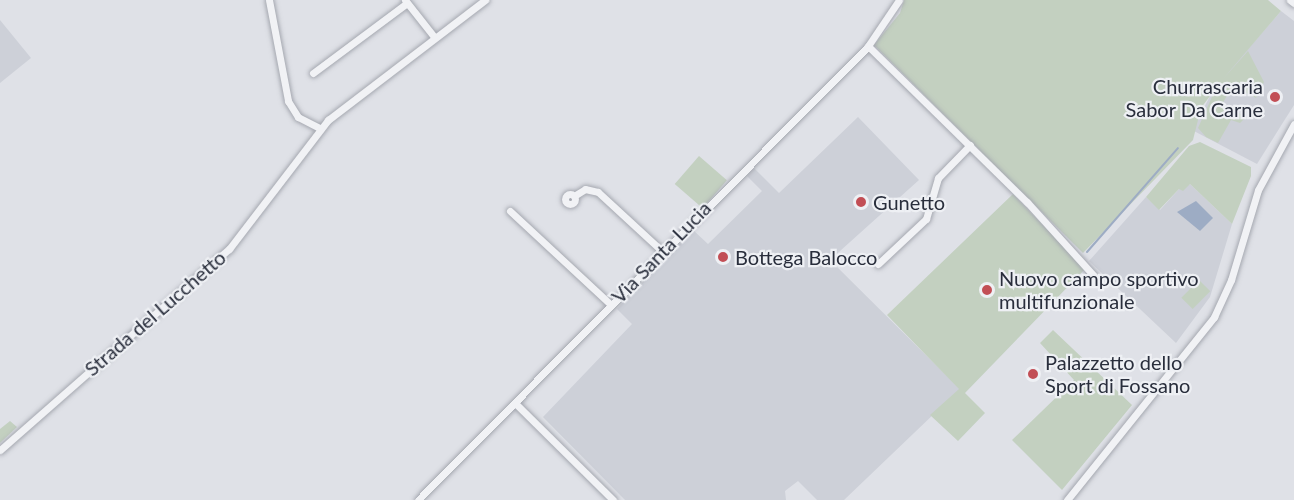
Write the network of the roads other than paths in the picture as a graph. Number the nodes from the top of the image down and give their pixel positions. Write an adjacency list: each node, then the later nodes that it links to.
1 (269, 0): 12 (street)
2 (415, 0): 6 (street)
3 (485, 0): 8 (street, Strada del Lucchetto)
4 (899, 0): 9 (street, Via Santa Lucia)
5 (1290, 0): 7 (street)
6 (407, 3): 8 (street); 10 (street)
7 (1294, 3)
8 (435, 38): 12 (street, Strada del Lucchetto)
9 (868, 45): 13 (street); 16 (street, Via Santa Lucia)
10 (313, 73)
11 (1294, 124): 24 (street)
12 (320, 128): 21 (street, Strada del Lucchetto)
13 (969, 145): 17 (street); 18 (street)
14 (574, 196): 16 (street)
15 (510, 211): 19 (street)
16 (662, 251): 19 (street, Via Santa Lucia)
17 (878, 264)
18 (1095, 278)
19 (610, 304): 20 (street, Via Santa Lucia)
20 (515, 403): 22 (street, Via Santa Lucia); 23 (street)
21 (0, 450)
22 (418, 500)
23 (613, 500)
24 (1067, 500)

